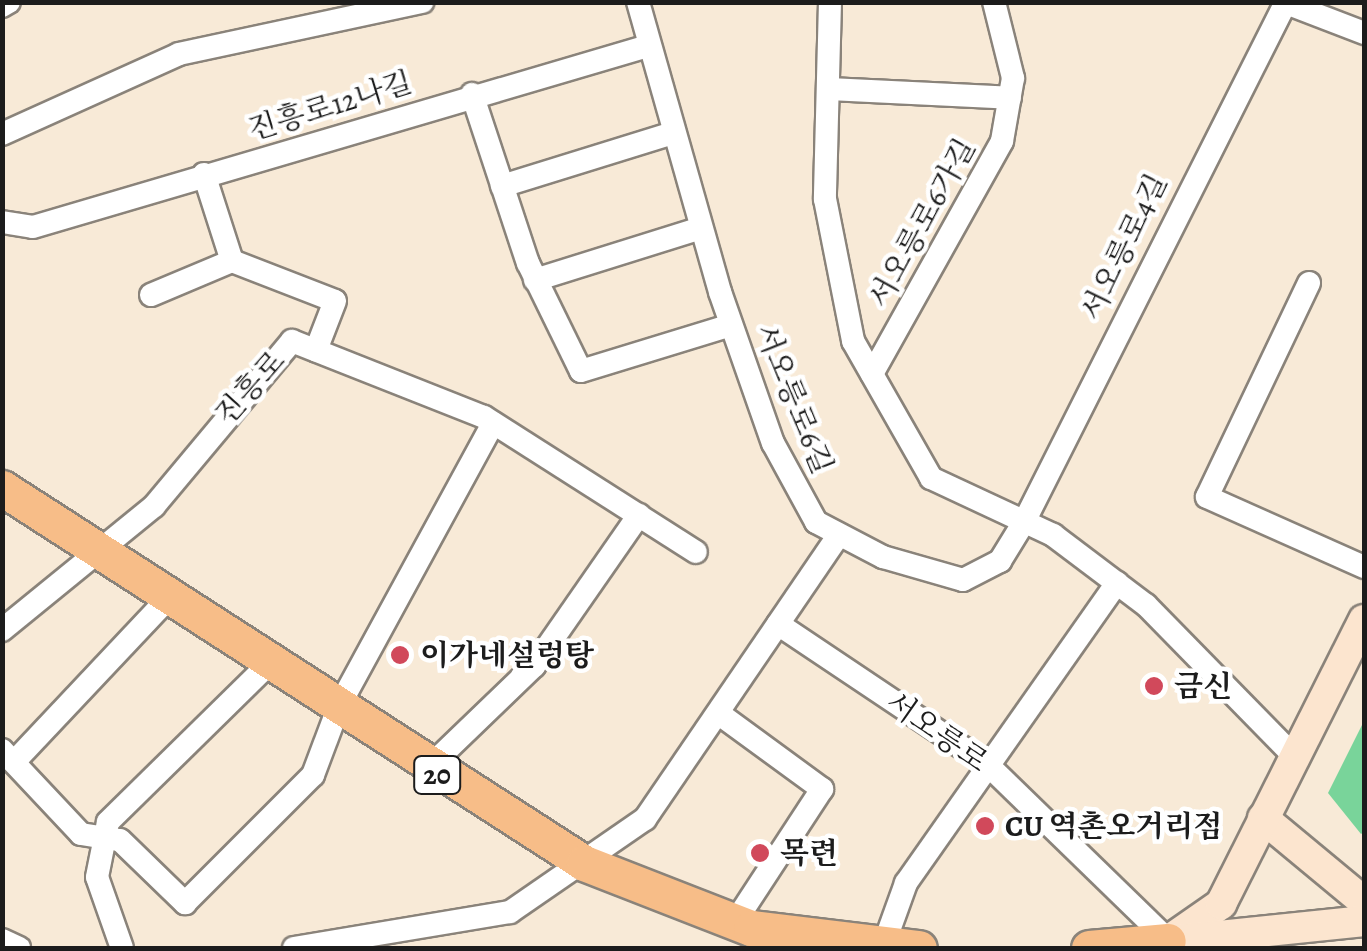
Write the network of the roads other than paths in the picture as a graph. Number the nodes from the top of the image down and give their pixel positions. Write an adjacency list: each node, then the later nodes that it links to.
1 (422, 2): 12 (street)
2 (638, 2): 7 (street, 서오릉로6길)
3 (830, 2): 8 (street, 서오릉로6가길)
4 (994, 2): 10 (street)
5 (1286, 3): 6 (street); 27 (street, 서오릉로4길)
6 (1364, 33)
7 (648, 46): 9 (street, 진흥로12나길); 11 (street, 서오릉로6길)
8 (829, 89): 10 (street, 서오릉로6가길); 23 (street, 서오릉로6가길)
9 (472, 94): 13 (street, 진흥로12나길); 14 (street)
10 (1010, 98): 23 (street, 서오릉로6가길)
11 (673, 133): 14 (street); 16 (street, 서오릉로6길)
12 (2, 134)
13 (204, 174): 15 (street, 진흥로12나길); 17 (street)
14 (502, 186): 18 (street)
15 (2, 222)
16 (702, 228): 18 (street); 21 (street, 서오릉로6길)
17 (232, 262): 20 (street); 22 (street)
18 (535, 280): 21 (street)
19 (1310, 283): 31 (street)
20 (152, 296)
21 (732, 325): 28 (street, 서오릉로6길)
22 (316, 350): 24 (street, 진흥로); 29 (street, 진흥로)
23 (872, 374): 27 (street, 서오릉로6가길)
24 (494, 422): 26 (street, 진흥로); 38 (street)
25 (2, 488): 29 (main road, 20)
26 (638, 515): 30 (street, 진흥로); 43 (street)
27 (1024, 522): 28 (street, 서오릉로6길); 32 (street)
28 (839, 534): 35 (street)
29 (101, 548): 33 (main road, 20); 36 (street)
30 (696, 552)
31 (1364, 566)
32 (1117, 583): 41 (street); 42 (street)
33 (173, 594): 37 (main road, 20); 40 (street)
34 (1364, 620): 41 (main road)
35 (778, 624): 39 (street); 42 (street, 서오릉로)
36 (2, 630)
37 (272, 660): 38 (main road, 20); 45 (street)
38 (339, 706): 43 (main road, 20); 45 (street)
39 (718, 713): 46 (street); 49 (street)
40 (8, 756): 45 (street)
41 (1294, 756): 44 (main road)
42 (986, 762): 52 (street, 서오릉로); 53 (street)
43 (426, 769): 46 (main road, 20)
44 (1263, 818): 47 (main road); 52 (main road)
45 (104, 838): 55 (street)
46 (584, 864): 49 (main road, 20); 56 (street)
47 (1364, 902)
48 (1364, 921): 52 (main road)
49 (736, 922): 51 (main road, 20)
50 (2, 940): 54 (street)
51 (793, 942): 53 (main road, 20)
52 (1170, 946): 58 (main road)
53 (883, 947): 57 (main road, 20)
54 (19, 948)
55 (122, 948)
56 (294, 948)
57 (919, 948)
58 (1089, 948)

